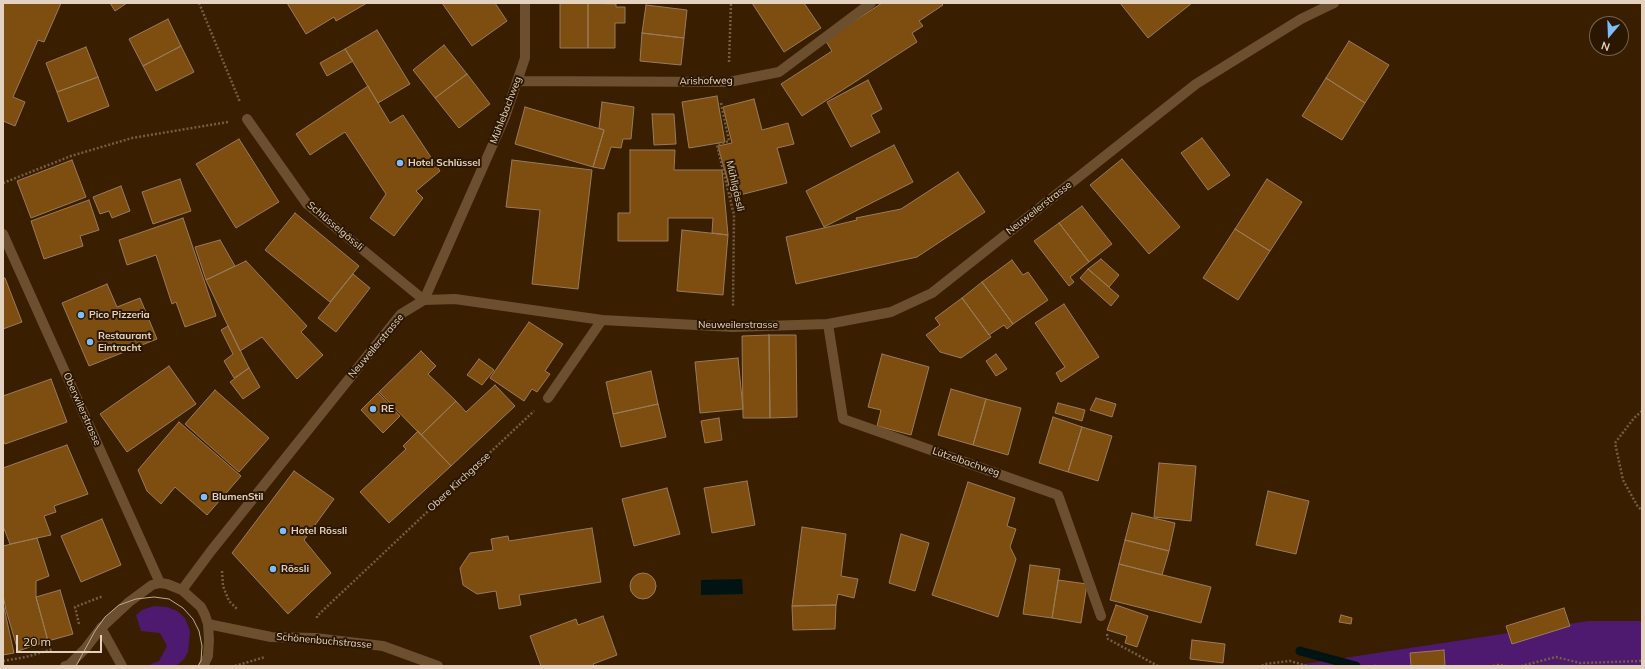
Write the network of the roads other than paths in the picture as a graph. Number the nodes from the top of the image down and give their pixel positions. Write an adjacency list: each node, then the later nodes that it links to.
1 (524, 3): 4 (street, Mühlebachweg)
2 (871, 3): 4 (street, Arishofweg)
3 (1334, 3): 9 (street, Neuweilerstrasse)
4 (517, 81): 7 (street, Mühlebachweg)
5 (247, 119): 7 (street, Schlüsselgässli)
6 (3, 234): 11 (street, Oberwilerstrasse)
7 (424, 300): 8 (street, Neuweilerstrasse); 12 (street, Neuweilerstrasse)
8 (602, 320): 9 (street, Neuweilerstrasse); 10 (street)
9 (828, 324): 13 (street, Lützelbachweg)
10 (548, 398)
11 (160, 583): 12 (street); 15 (street)
12 (182, 590): 14 (street)
13 (1101, 616)
14 (208, 624): 18 (street); 19 (street, Schönenbuchstrasse)
15 (101, 628): 16 (street); 17 (street)
16 (65, 666)
17 (122, 666)
18 (203, 666)
19 (438, 666)

